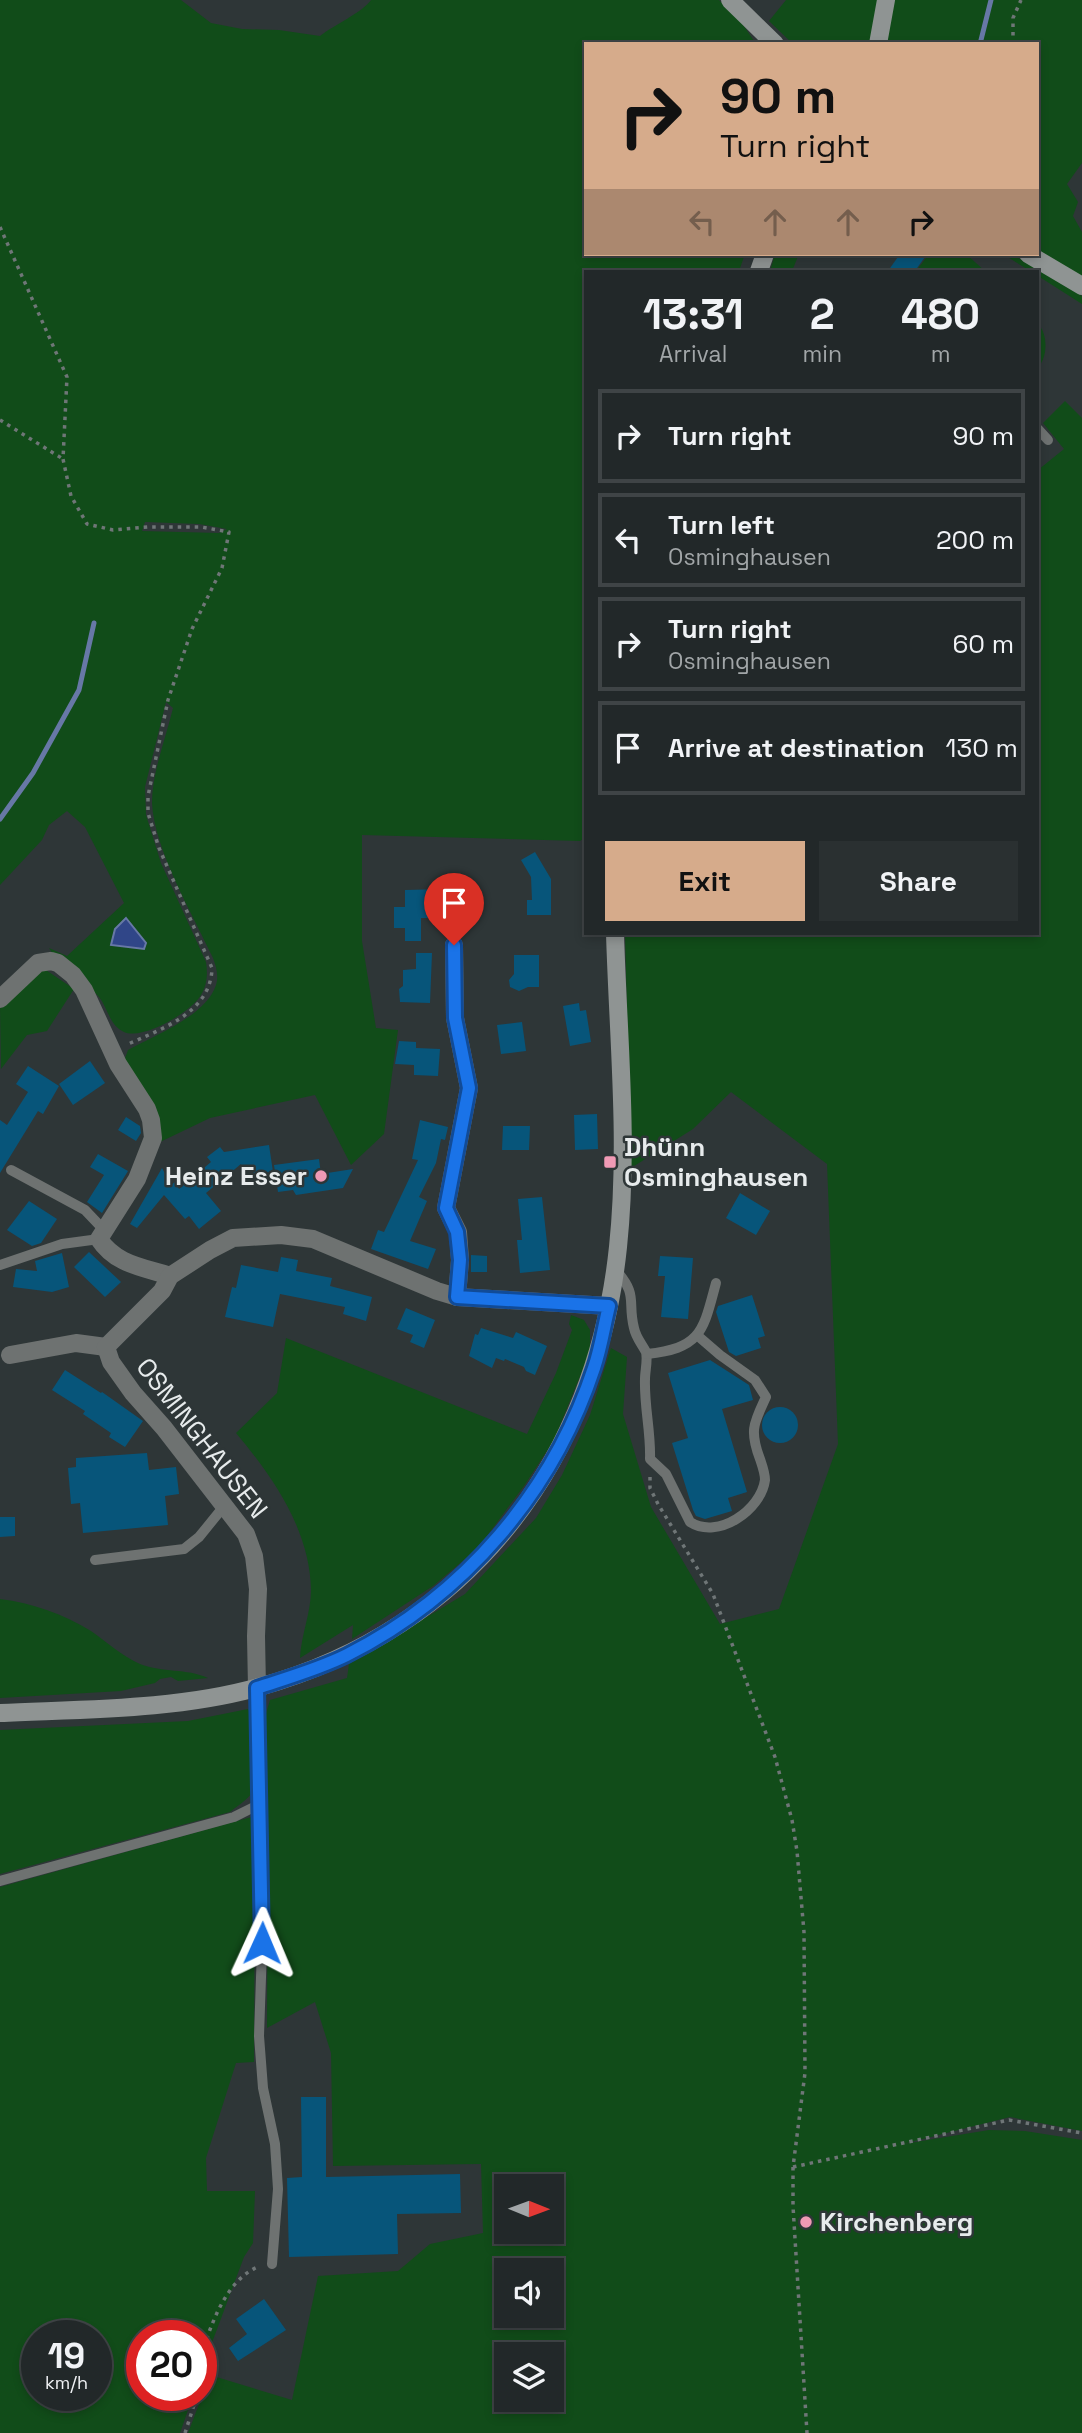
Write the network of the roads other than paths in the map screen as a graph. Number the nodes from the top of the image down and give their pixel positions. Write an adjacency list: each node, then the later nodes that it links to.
1 (730, 0): 3 (main road)
2 (886, 0): 4 (main road)
3 (773, 42)
4 (878, 42)
5 (1031, 256): 6 (main road)
6 (1082, 286)
7 (1039, 430): 8 (lane)
8 (1048, 440)
9 (615, 935): 15 (main road)
10 (454, 945): 18 (street)
11 (0, 999): 13 (street)
12 (11, 1170): 13 (lane)
13 (101, 1235): 14 (lane); 16 (street)
14 (0, 1265)
15 (615, 1269): 19 (main road); 23 (lane)
16 (170, 1276): 18 (street, OSMINGHAUSEN); 21 (street, OSMINGHAUSEN)
17 (716, 1283): 20 (lane)
18 (457, 1297): 19 (street, OSMINGHAUSEN)
19 (609, 1306): 26 (main road)
20 (698, 1336): 23 (lane); 23 (lane)
21 (106, 1348): 22 (street, OSMINGHAUSEN); 24 (street, OSMINGHAUSEN)
22 (10, 1354)
23 (647, 1354)
24 (225, 1505): 25 (lane); 26 (street, OSMINGHAUSEN)
25 (95, 1560)
26 (257, 1688): 27 (main road); 28 (lane)
27 (0, 1713)
28 (260, 1804): 29 (lane); 30 (lane)
29 (0, 1881)
30 (272, 2264)

